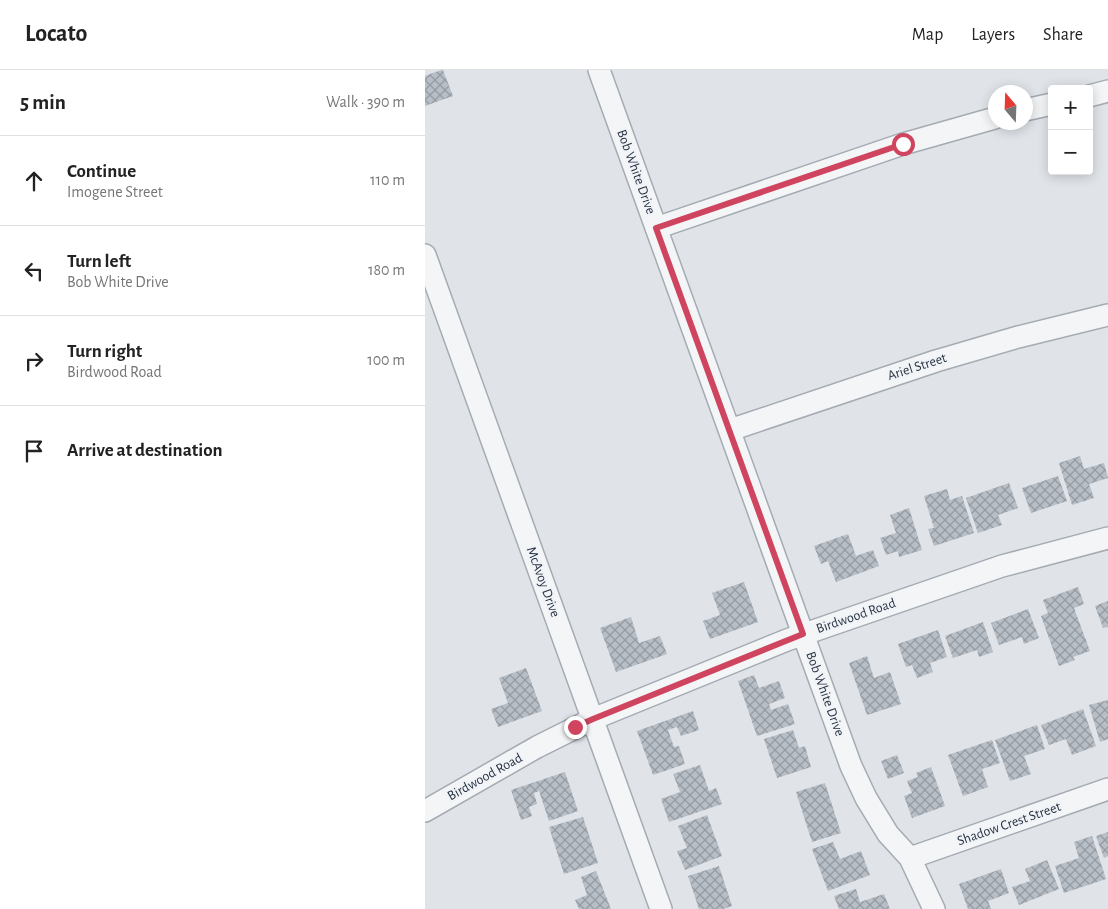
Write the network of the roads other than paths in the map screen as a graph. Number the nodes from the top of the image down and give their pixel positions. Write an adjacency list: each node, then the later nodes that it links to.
1 (599, 70): 7 (street, Bob White Drive)
2 (1108, 91): 3 (street)
3 (1093, 95)
4 (1048, 105): 5 (street)
5 (1033, 108)
6 (988, 120): 7 (street)
7 (656, 228): 10 (street, Bob White Drive)
8 (427, 264): 13 (street, McAvoy Drive)
9 (1108, 315): 10 (street, Ariel Street)
10 (729, 430): 12 (street, Bob White Drive)
11 (1108, 538): 12 (street, Birdwood Road)
12 (803, 634): 13 (street, Birdwood Road); 16 (street, Bob White Drive)
13 (593, 719): 15 (street, Birdwood Road); 17 (street, McAvoy Drive)
14 (1108, 789): 16 (street, Shadow Crest Street)
15 (425, 811)
16 (909, 858): 18 (street, Bob White Drive)
17 (661, 909)
18 (935, 909)

